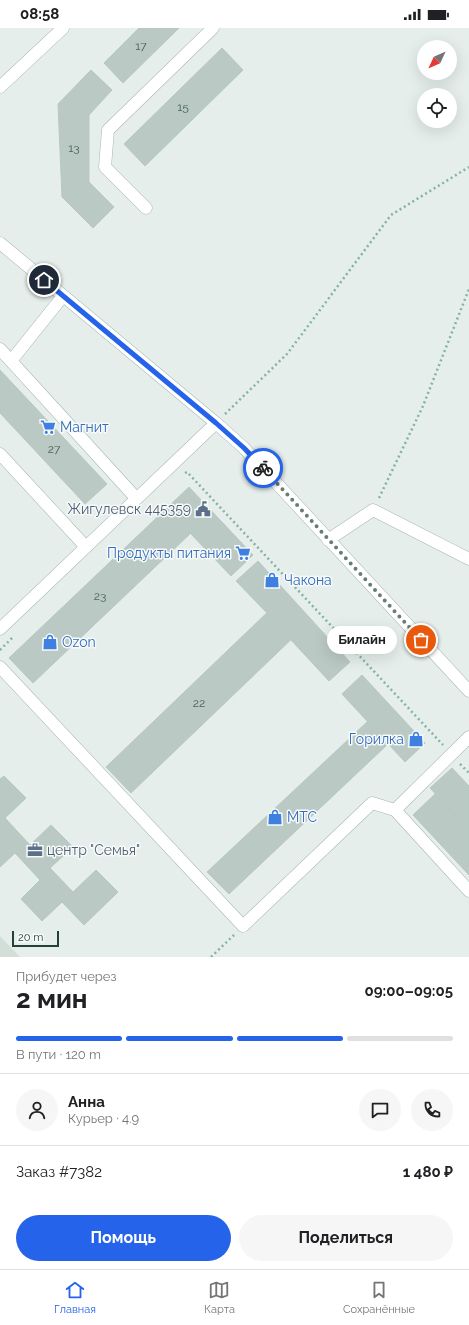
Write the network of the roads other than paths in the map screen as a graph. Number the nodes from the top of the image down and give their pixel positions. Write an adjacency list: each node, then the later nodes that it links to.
1 (63, 28): 3 (street)
2 (213, 28): 4 (street)
3 (0, 87)
4 (146, 208)
5 (0, 243): 6 (street)
6 (63, 296): 8 (street); 9 (street)
7 (0, 349): 8 (street)
8 (11, 361): 11 (street)
9 (216, 423): 11 (street); 12 (street)
10 (0, 454): 13 (street)
11 (136, 498): 13 (street)
12 (328, 540): 14 (street); 17 (street)
13 (86, 547): 15 (street)
14 (469, 559)
15 (0, 629)
16 (0, 667): 19 (street)
17 (469, 690)
18 (469, 737): 19 (street)
19 (395, 810): 20 (street)
20 (469, 891)

